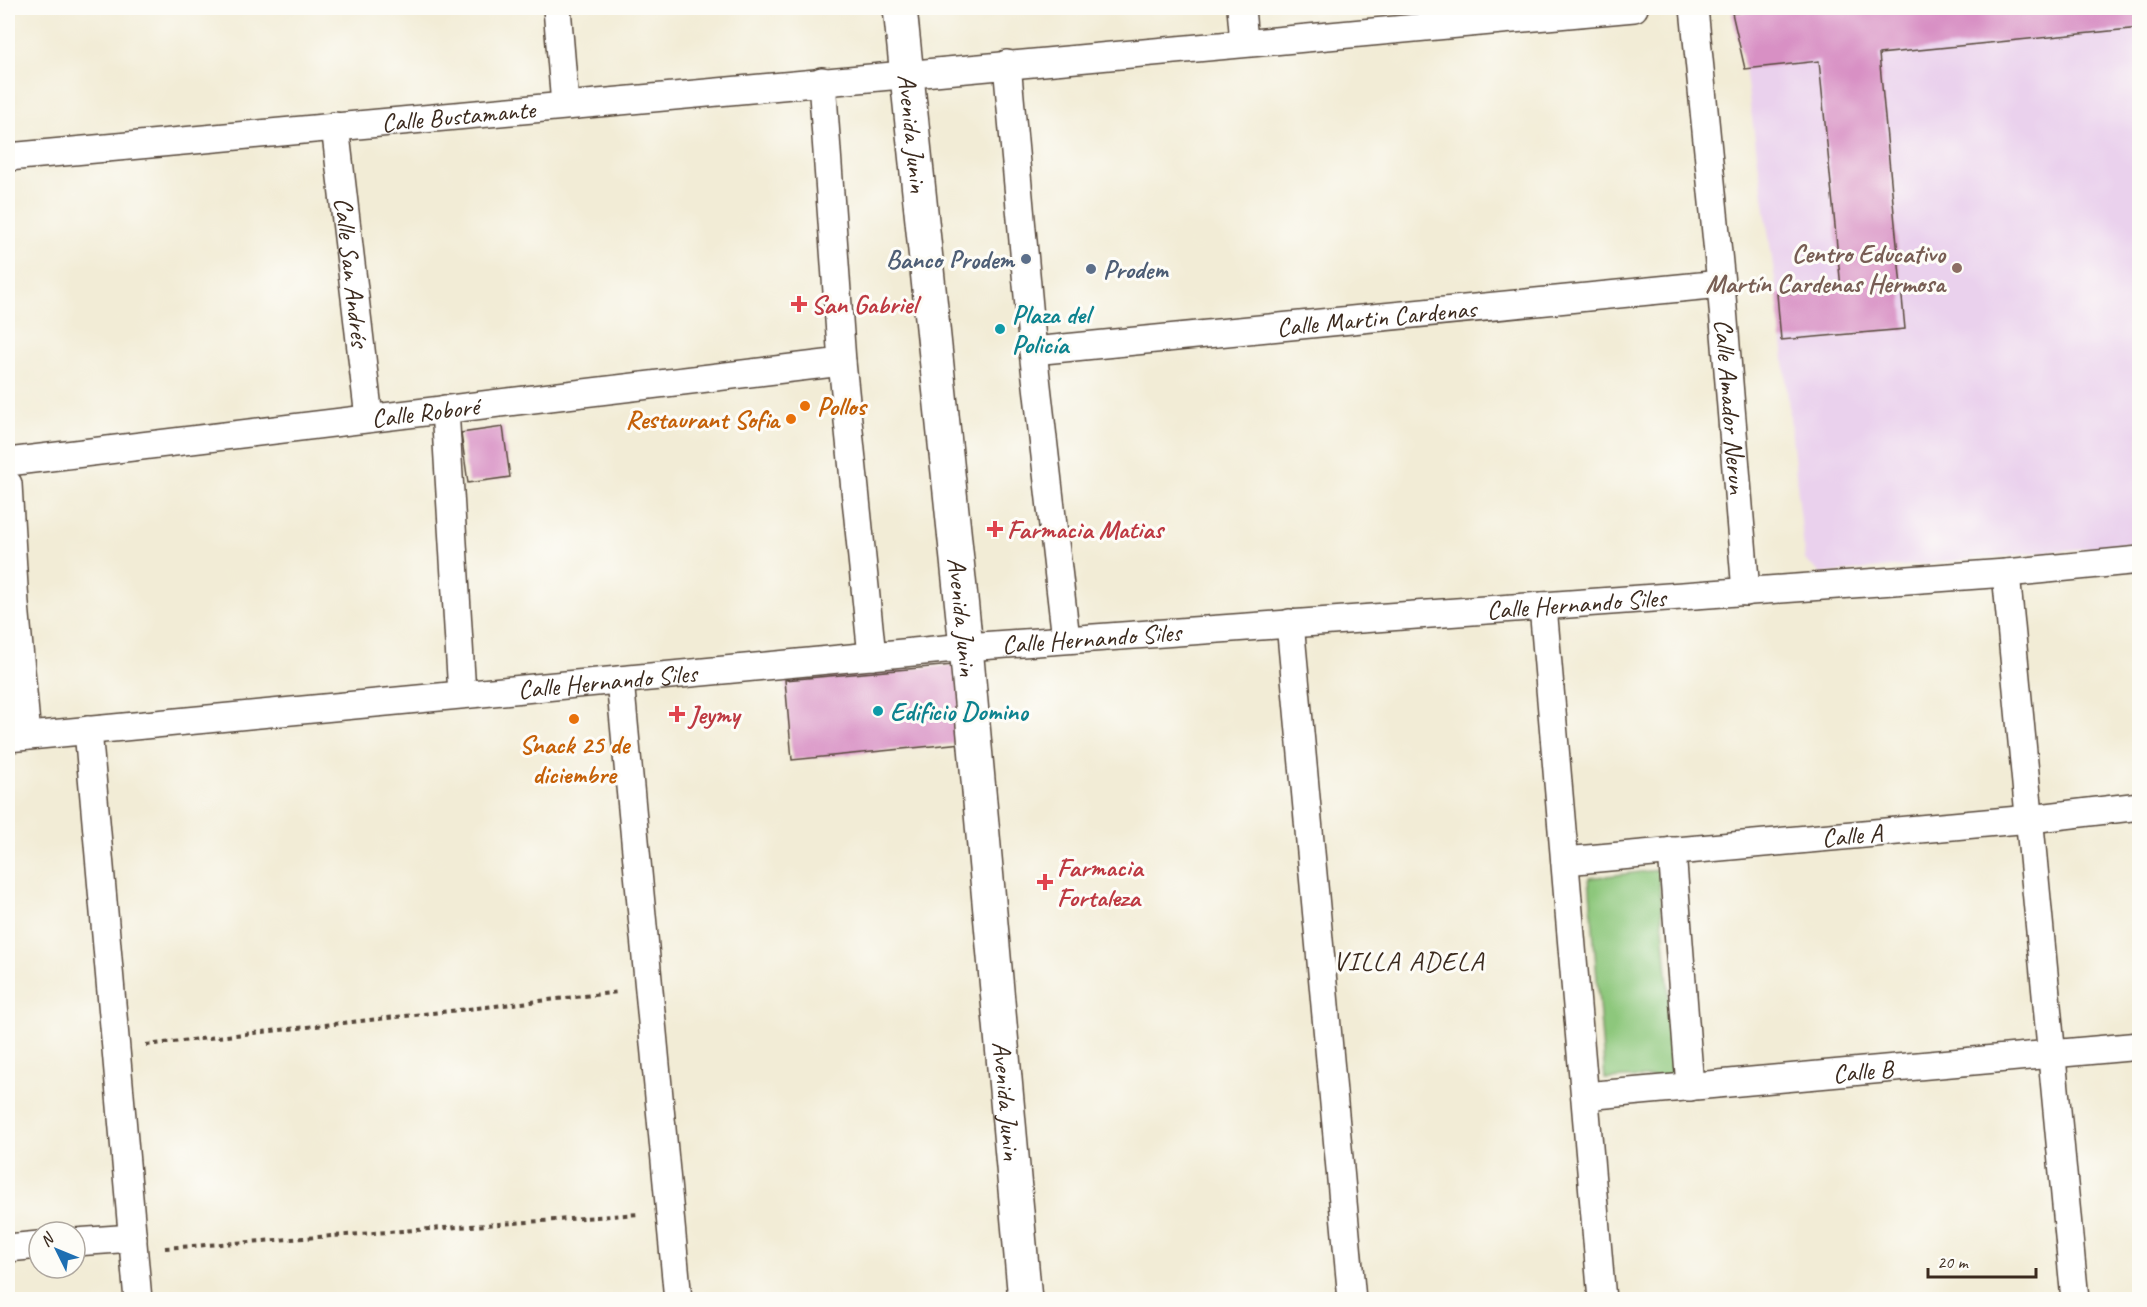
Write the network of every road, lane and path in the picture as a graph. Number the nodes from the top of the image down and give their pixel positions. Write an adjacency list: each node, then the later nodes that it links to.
1 (557, 8): 10 (street)
2 (900, 8): 8 (street, Avenida Junin)
3 (1241, 8): 6 (street)
4 (1634, 8): 6 (street, Calle Bustamante)
5 (1695, 8): 13 (street, Calle Amador Nerun)
6 (1244, 42): 7 (street, Calle Bustamante)
7 (1007, 64): 8 (street, Calle Bustamante); 14 (street)
8 (907, 73): 9 (street, Calle Bustamante); 26 (street, Avenida Junin)
9 (822, 81): 10 (street, Calle Bustamante); 15 (street)
10 (566, 105): 11 (street, Calle Bustamante)
11 (335, 126): 12 (street, Calle Bustamante); 17 (street, Calle San Andrés)
12 (8, 157)
13 (1720, 284): 14 (street, Calle Martin Cardenas); 22 (street, Calle Amador Nerun)
14 (1033, 351): 25 (street)
15 (842, 362): 16 (street, Calle Roboré); 27 (street)
16 (445, 409): 17 (street, Calle Roboré); 29 (street)
17 (369, 418): 18 (street, Calle Roboré)
18 (8, 462)
19 (8, 484): 31 (street)
20 (2139, 560): 21 (street, Calle Hernando Siles)
21 (2006, 573): 22 (street, Calle Hernando Siles); 33 (street)
22 (1746, 592): 23 (street, Calle Hernando Siles)
23 (1543, 606): 24 (street, Calle Hernando Siles); 35 (street)
24 (1290, 623): 25 (street, Calle Hernando Siles); 50 (street)
25 (1066, 639): 26 (street, Calle Hernando Siles)
26 (966, 646): 27 (street, Calle Hernando Siles); 49 (street, Avenida Junin)
27 (872, 656): 28 (street, Calle Hernando Siles)
28 (620, 680): 29 (street, Calle Hernando Siles); 36 (street)
29 (462, 694): 30 (street, Calle Hernando Siles)
30 (88, 730): 31 (street, Calle Hernando Siles); 38 (street)
31 (17, 737)
32 (2139, 806): 33 (street, Calle A)
33 (2030, 819): 34 (street, Calle A); 39 (street)
34 (1672, 852): 35 (street, Calle A); 40 (street)
35 (1564, 861): 41 (street)
36 (649, 989): 38 (path); 42 (street)
37 (2139, 1046): 39 (street, Calle B)
38 (116, 1048): 44 (street)
39 (2052, 1054): 40 (street, Calle B); 52 (street)
40 (1690, 1087): 41 (street, Calle B)
41 (1585, 1096): 51 (street)
42 (670, 1212): 44 (path); 48 (street)
43 (87, 1242): 44 (street)
44 (134, 1244): 47 (street)
45 (27, 1246): 46 (street)
46 (8, 1248)
47 (138, 1299)
48 (678, 1299)
49 (1025, 1299)
50 (1352, 1299)
51 (1602, 1299)
52 (2075, 1299)

